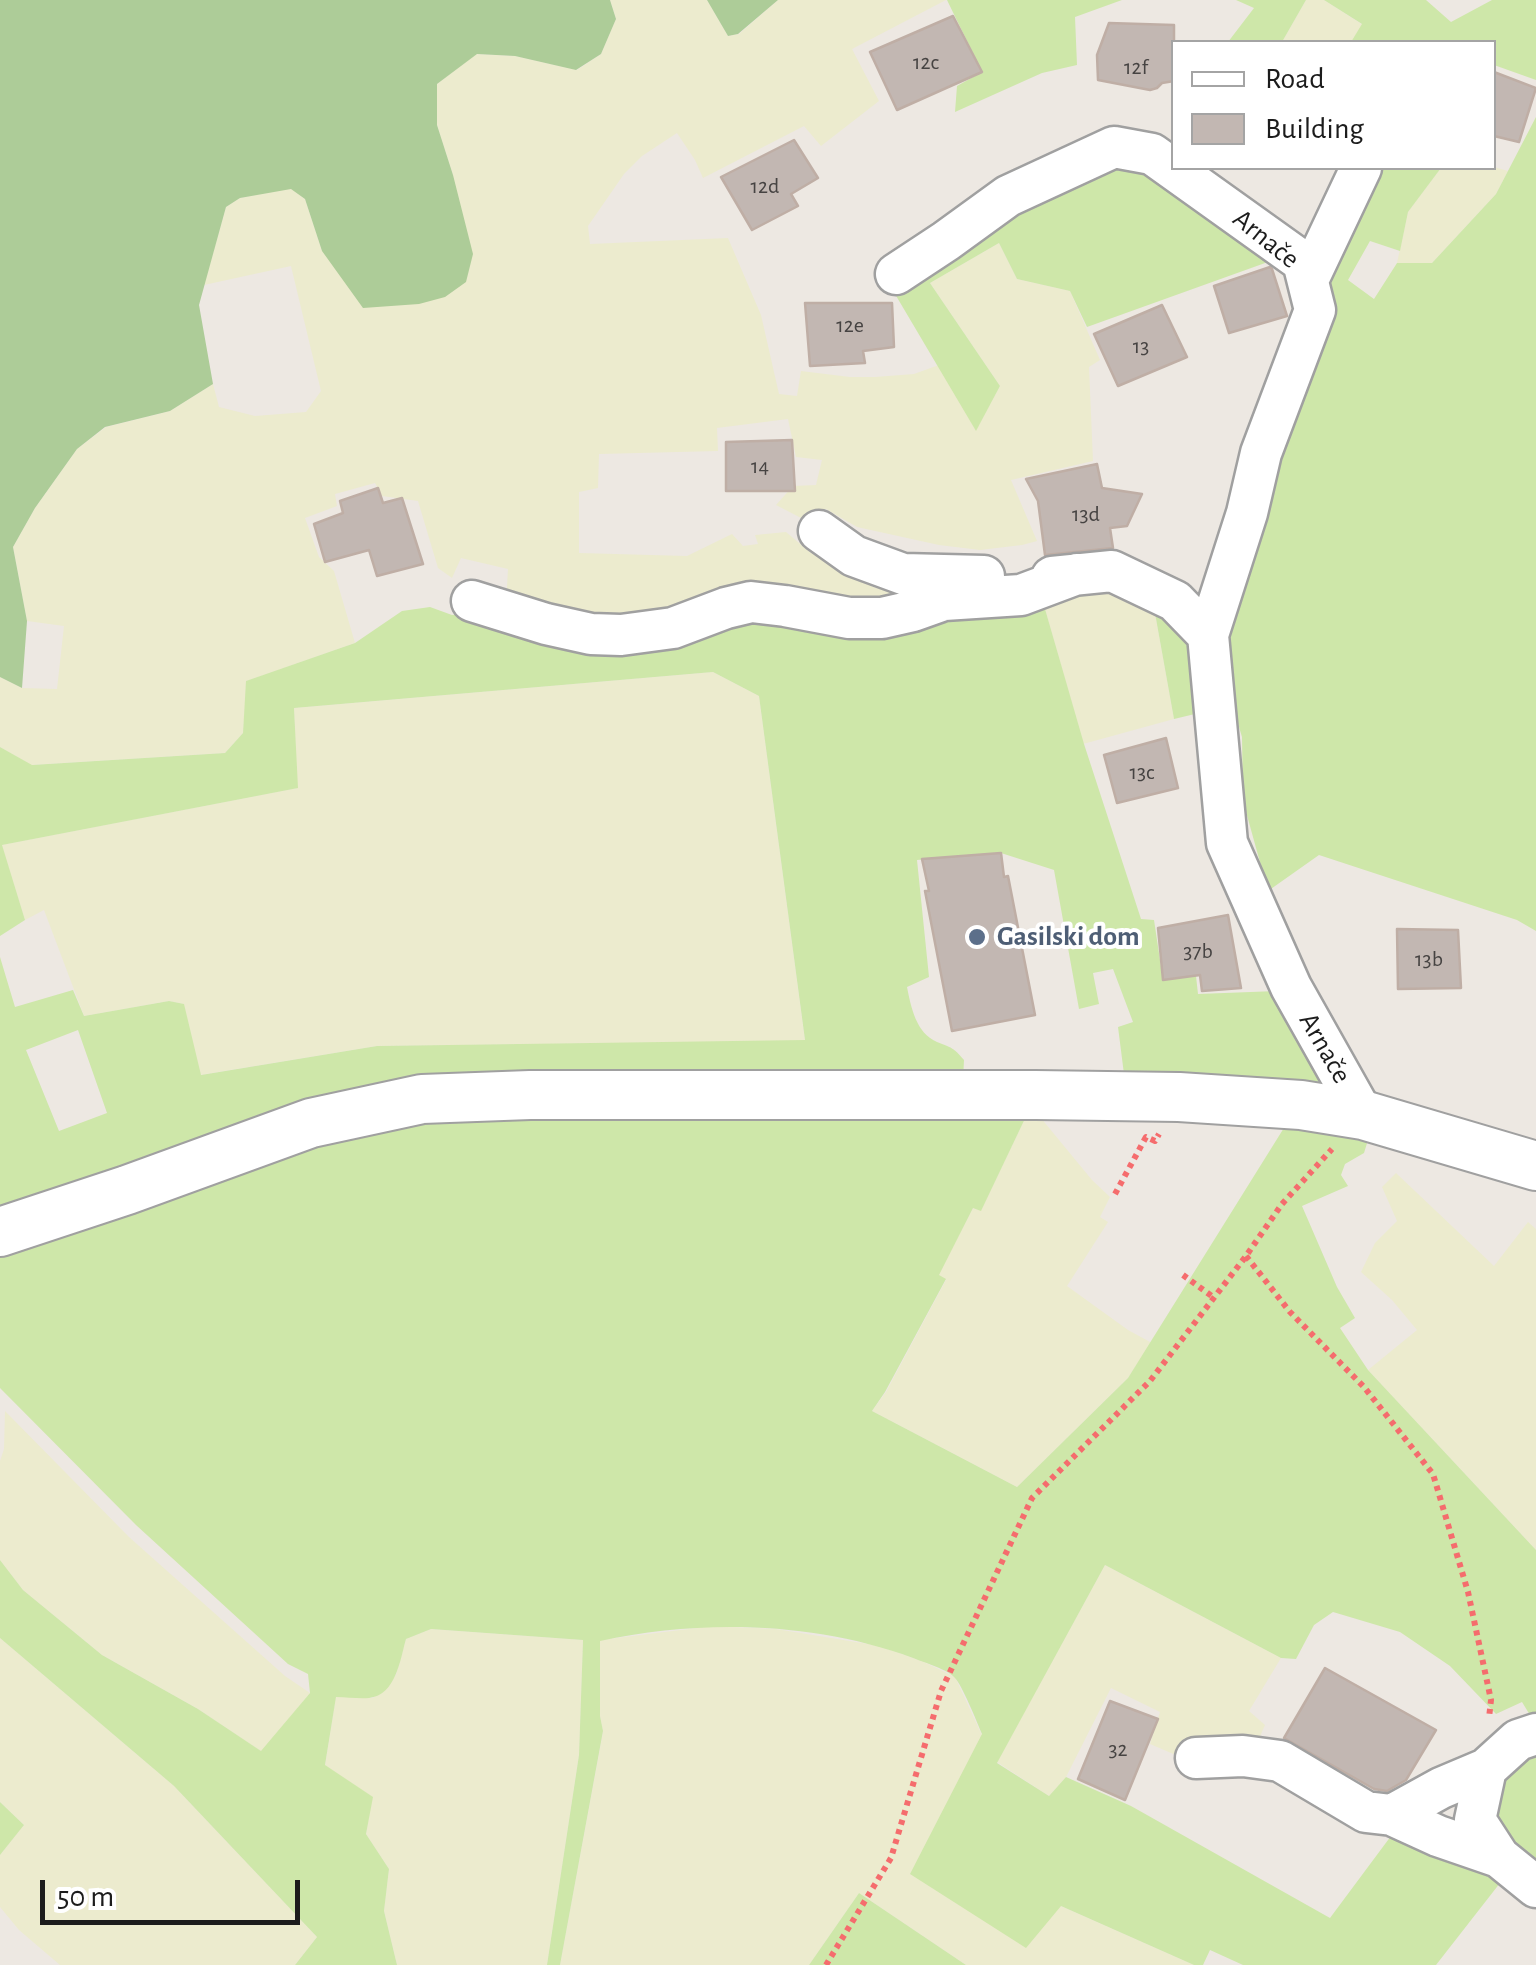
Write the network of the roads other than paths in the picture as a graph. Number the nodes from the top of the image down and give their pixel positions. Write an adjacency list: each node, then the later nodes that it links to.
1 (1171, 168): 4 (street, Arnače)
2 (1174, 170): 5 (street, Arnače)
3 (1360, 170): 5 (street)
4 (896, 274)
5 (1308, 280): 9 (street, Arnače)
6 (819, 531): 7 (street)
7 (1077, 574): 8 (street); 9 (street)
8 (472, 600)
9 (1208, 635): 10 (street, Arnače)
10 (1363, 1115): 11 (street); 12 (street)
11 (1536, 1166)
12 (0, 1232)
13 (1536, 1734): 15 (street)
14 (1196, 1758): 16 (street)
15 (1486, 1770): 16 (street); 17 (street)
16 (1392, 1815): 17 (street)
17 (1499, 1857): 18 (street)
18 (1536, 1887)

